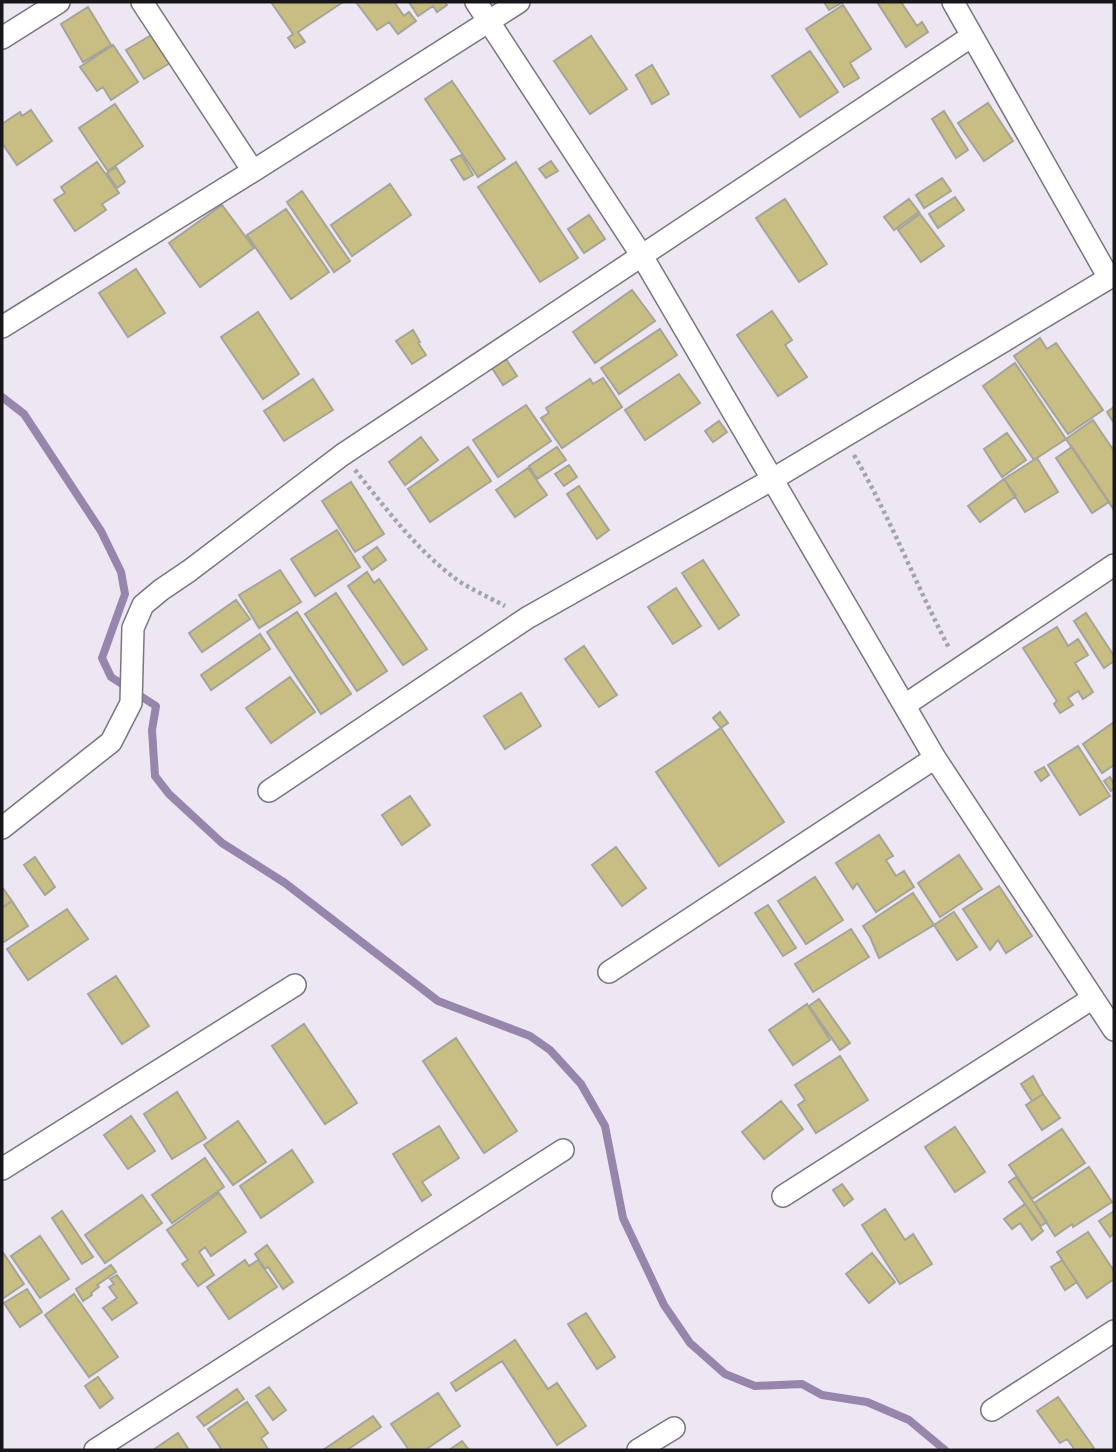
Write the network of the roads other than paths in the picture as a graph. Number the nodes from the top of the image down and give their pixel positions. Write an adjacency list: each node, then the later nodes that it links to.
1 (59, 2): 8 (street)
2 (142, 2): 9 (street)
3 (477, 2): 6 (street)
4 (519, 2): 6 (street)
5 (953, 2): 7 (street)
6 (490, 22): 9 (street); 10 (street)
7 (972, 36): 10 (street); 11 (street)
8 (2, 38)
9 (253, 171): 12 (street)
10 (642, 256): 13 (street); 18 (street)
11 (1112, 277): 13 (street)
12 (2, 327)
13 (772, 479): 15 (street); 17 (street)
14 (1114, 565): 15 (street)
15 (905, 705): 16 (street)
16 (935, 758): 19 (street); 21 (street)
17 (269, 791)
18 (2, 828)
19 (609, 972)
20 (295, 985): 24 (street)
21 (1093, 998): 22 (street); 25 (street)
22 (1114, 1030)
23 (563, 1150): 29 (street)
24 (2, 1169)
25 (783, 1196)
26 (1114, 1331): 27 (street)
27 (992, 1410)
28 (674, 1428): 30 (street)
29 (95, 1450)
30 (638, 1450)

